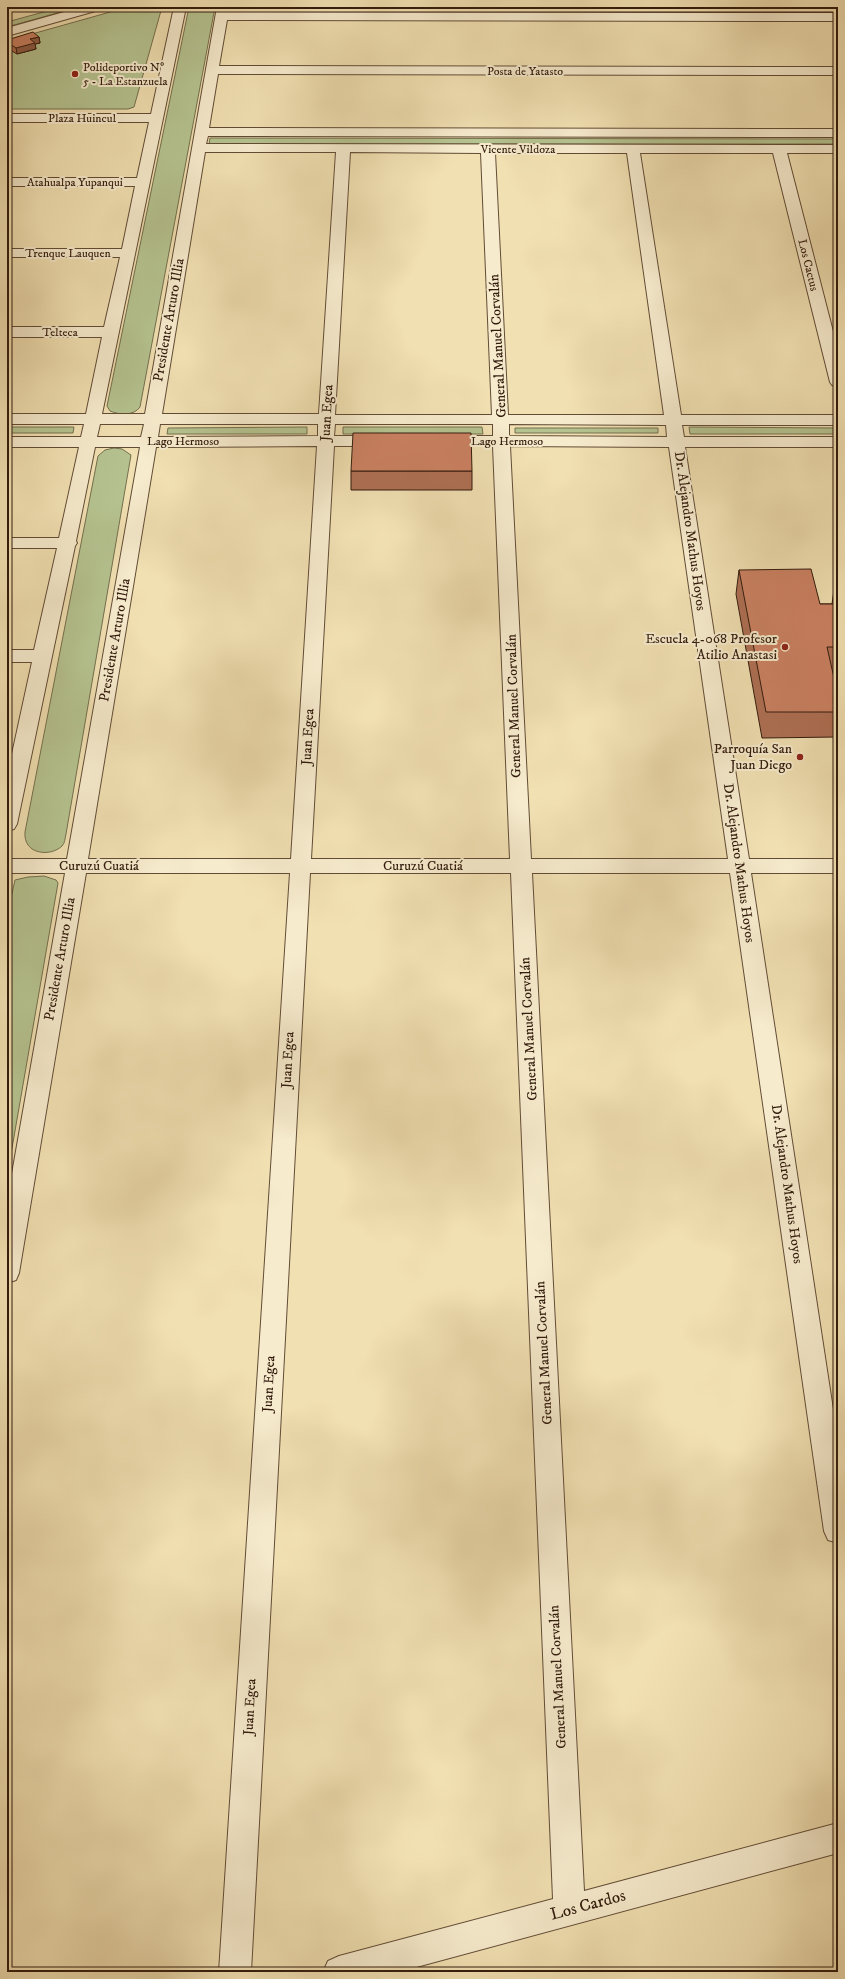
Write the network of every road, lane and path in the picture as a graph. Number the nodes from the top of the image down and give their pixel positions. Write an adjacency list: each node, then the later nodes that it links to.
1 (95, 7): 5 (street)
2 (180, 7): 9 (street)
3 (222, 12): 4 (street); 6 (street, Presidente Arturo Illia)
4 (838, 17)
5 (7, 32)
6 (211, 70): 7 (street, Posta de Yatasto); 11 (street, Presidente Arturo Illia)
7 (838, 71)
8 (7, 118): 9 (street, Plaza Huincul)
9 (157, 118): 18 (street)
10 (838, 133): 11 (street, Vicente Vildoza)
11 (199, 140): 12 (street, Vicente Vildoza); 26 (street, Presidente Arturo Illia)
12 (343, 148): 13 (street, Vicente Vildoza); 27 (street, Juan Egea)
13 (488, 149): 14 (street, Vicente Vildoza); 28 (street, General Manuel Corvalán)
14 (633, 149): 15 (street, Vicente Vildoza); 29 (street, Dr. Alejandro Mathus Hoyos)
15 (779, 149): 16 (street, Vicente Vildoza); 23 (street, Los Cactus)
16 (838, 149)
17 (7, 182): 18 (street, Atahualpa Yupanqui)
18 (144, 182): 20 (street)
19 (7, 253): 20 (street, Trenque Lauquen)
20 (129, 253): 22 (street)
21 (7, 332): 22 (street, Telteca)
22 (112, 332): 25 (street)
23 (838, 382)
24 (7, 419): 25 (street, Lago Hermoso)
25 (94, 419): 26 (street, Lago Hermoso); 38 (street)
26 (152, 419): 27 (street, Lago Hermoso); 31 (street, Presidente Arturo Illia)
27 (326, 419): 28 (street, Lago Hermoso); 32 (street, Juan Egea)
28 (501, 419): 29 (street, Lago Hermoso); 35 (street, General Manuel Corvalán)
29 (673, 420): 30 (street, Lago Hermoso); 36 (street, Dr. Alejandro Mathus Hoyos)
30 (838, 420)
31 (148, 441): 32 (street, Lago Hermoso); 38 (street, Lago Hermoso); 47 (street, Presidente Arturo Illia)
32 (326, 441): 33 (street, Lago Hermoso); 48 (street, Juan Egea)
33 (395, 441)
34 (426, 441): 35 (street, Lago Hermoso)
35 (503, 441): 36 (street, Lago Hermoso); 49 (street, General Manuel Corvalán)
36 (676, 441): 39 (street, Lago Hermoso); 50 (street, Dr. Alejandro Mathus Hoyos)
37 (7, 442): 38 (street, Lago Hermoso)
38 (89, 442): 41 (street)
39 (838, 442)
40 (7, 543): 41 (street)
41 (68, 543): 43 (street)
42 (7, 656): 43 (street)
43 (43, 656): 44 (street)
44 (11, 788): 45 (street)
45 (7, 824)
46 (7, 866): 47 (street, Curuzú Cuatiá)
47 (76, 866): 48 (street, Curuzú Cuatiá); 52 (street, Presidente Arturo Illia)
48 (300, 866): 49 (street, Curuzú Cuatiá); 56 (street, Juan Egea)
49 (521, 866): 50 (street, Curuzú Cuatiá); 55 (street, General Manuel Corvalán)
50 (739, 866): 51 (street, Curuzú Cuatiá); 53 (street, Dr. Alejandro Mathus Hoyos)
51 (838, 866)
52 (7, 1273)
53 (838, 1531)
54 (838, 1838): 55 (street, Los Cardos)
55 (569, 1910): 57 (street, Los Cardos)
56 (235, 1972)
57 (339, 1972)

